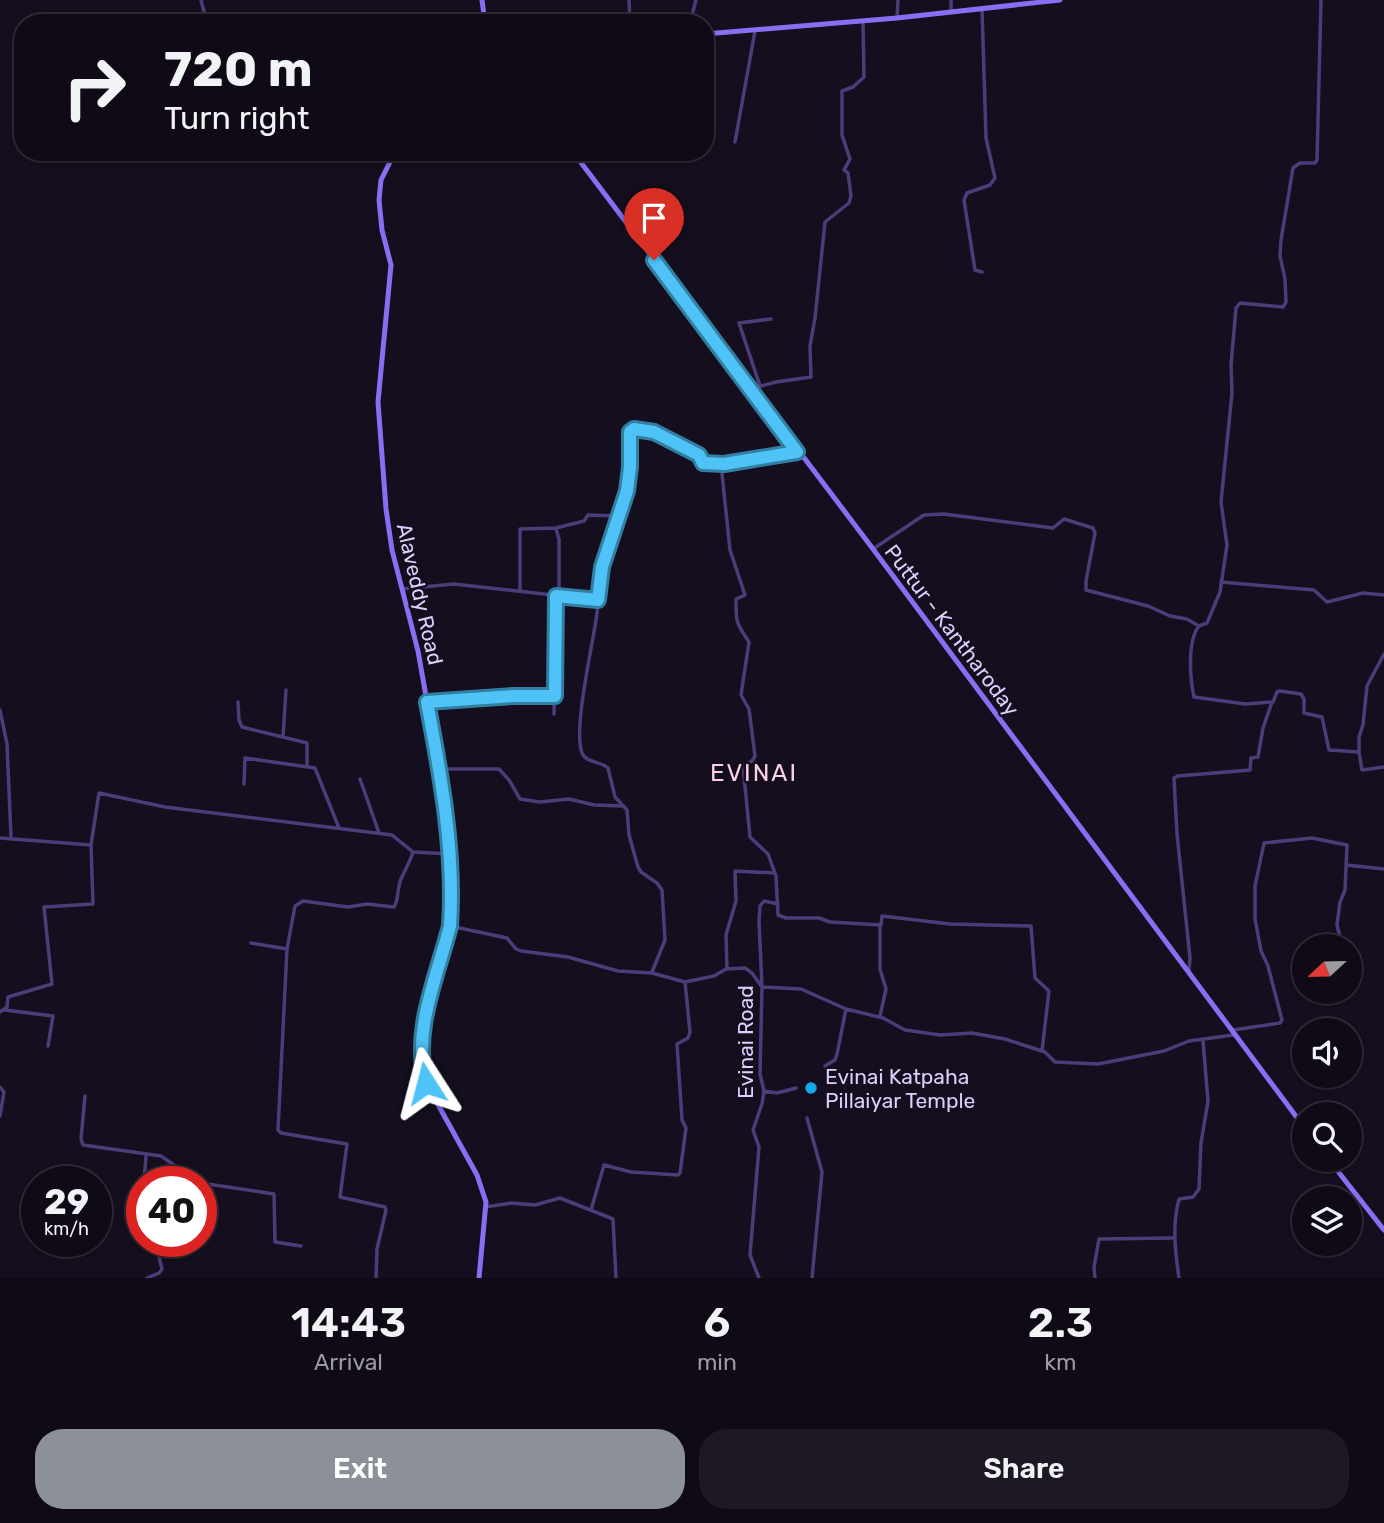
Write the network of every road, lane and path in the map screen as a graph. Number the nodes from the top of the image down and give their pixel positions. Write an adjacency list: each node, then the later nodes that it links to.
1 (898, 0): 8 (street)
2 (951, 0): 7 (street)
3 (1060, 0): 5 (street)
4 (1321, 0): 24 (street)
5 (1014, 3): 6 (street)
6 (982, 9): 7 (street); 15 (street)
7 (951, 13): 8 (street)
8 (897, 18): 9 (street)
9 (863, 21): 10 (street); 17 (street)
10 (755, 30): 11 (street); 12 (street)
11 (714, 33)
12 (735, 142)
13 (390, 161): 25 (street, Alaveddy Road)
14 (580, 161): 18 (street, Puttur - Kantharoday)
15 (982, 272)
16 (771, 319): 17 (street)
17 (760, 386): 18 (street)
18 (750, 389): 19 (street, Puttur - Kantharoday)
19 (797, 452): 20 (street); 23 (street, Puttur - Kantharoday)
20 (721, 464): 21 (street); 56 (street)
21 (618, 516): 26 (street); 29 (street)
22 (556, 529): 28 (street)
23 (873, 550): 30 (street); 65 (street, Puttur - Kantharoday)
24 (1221, 582): 27 (street); 30 (street)
25 (402, 589): 26 (street); 35 (street, Alaveddy Road)
26 (520, 591): 28 (street)
27 (1384, 595)
28 (557, 596): 29 (street); 33 (street)
29 (598, 600): 46 (street)
30 (1199, 626): 36 (street)
31 (1384, 654): 40 (street)
32 (286, 690): 39 (street)
33 (555, 696): 35 (street); 38 (street)
34 (238, 702): 39 (street)
35 (427, 702): 43 (street, Alaveddy Road)
36 (1272, 702): 40 (street); 65 (street)
37 (0, 710): 49 (street)
38 (554, 714)
39 (283, 737): 41 (street)
40 (1359, 752): 42 (street)
41 (307, 765): 45 (street); 47 (street)
42 (1384, 767)
43 (439, 769): 46 (street); 53 (street, Alaveddy Road)
44 (360, 779): 48 (street)
45 (244, 784)
46 (626, 807): 64 (street)
47 (339, 828): 48 (street); 51 (street)
48 (379, 833): 52 (street)
49 (11, 837): 50 (street); 51 (street)
50 (0, 838)
51 (91, 845): 69 (street)
52 (414, 852): 53 (street); 62 (street)
53 (451, 854): 59 (street, Alaveddy Road)
54 (1346, 865): 55 (street); 60 (street); 71 (street)
55 (1384, 869)
56 (775, 873): 57 (street); 63 (street)
57 (778, 904): 58 (street); 67 (street, Evinai Road)
58 (880, 925): 70 (street); 74 (street)
59 (450, 926): 64 (street); 88 (street, Alaveddy Road)
60 (1339, 934)
61 (251, 943): 62 (street)
62 (287, 949): 95 (street)
63 (727, 969): 66 (street); 67 (street)
64 (652, 973): 66 (street)
65 (1188, 975): 71 (street, Puttur - Kantharoday)
66 (685, 982): 89 (street)
67 (762, 987): 68 (street); 78 (street, Evinai Road)
68 (846, 1009): 70 (street); 75 (street)
69 (1, 1011): 73 (street)
70 (879, 1017): 74 (street)
71 (1232, 1033): 72 (street); 80 (street, Puttur - Kantharoday)
72 (1203, 1041): 74 (street); 91 (street)
73 (48, 1046)
74 (1042, 1051)
75 (825, 1066)
76 (0, 1087): 81 (street)
77 (796, 1088): 78 (street)
78 (764, 1091): 98 (street, Evinai Road)
79 (85, 1096): 83 (street)
80 (1292, 1112)
81 (0, 1116)
82 (807, 1118): 99 (street)
83 (146, 1156): 84 (street); 85 (street)
84 (145, 1166)
85 (177, 1166)
86 (1338, 1172): 90 (street)
87 (217, 1185): 92 (street)
88 (485, 1207): 89 (street); 96 (street, Alaveddy Road)
89 (591, 1210): 97 (street)
90 (1384, 1230)
91 (1173, 1238): 100 (street); 101 (street)
92 (301, 1245)
93 (159, 1257): 94 (street)
94 (147, 1278)
95 (376, 1278)
96 (479, 1278)
97 (616, 1278)
98 (759, 1278)
99 (812, 1278)
100 (1095, 1278)
101 (1179, 1278)

